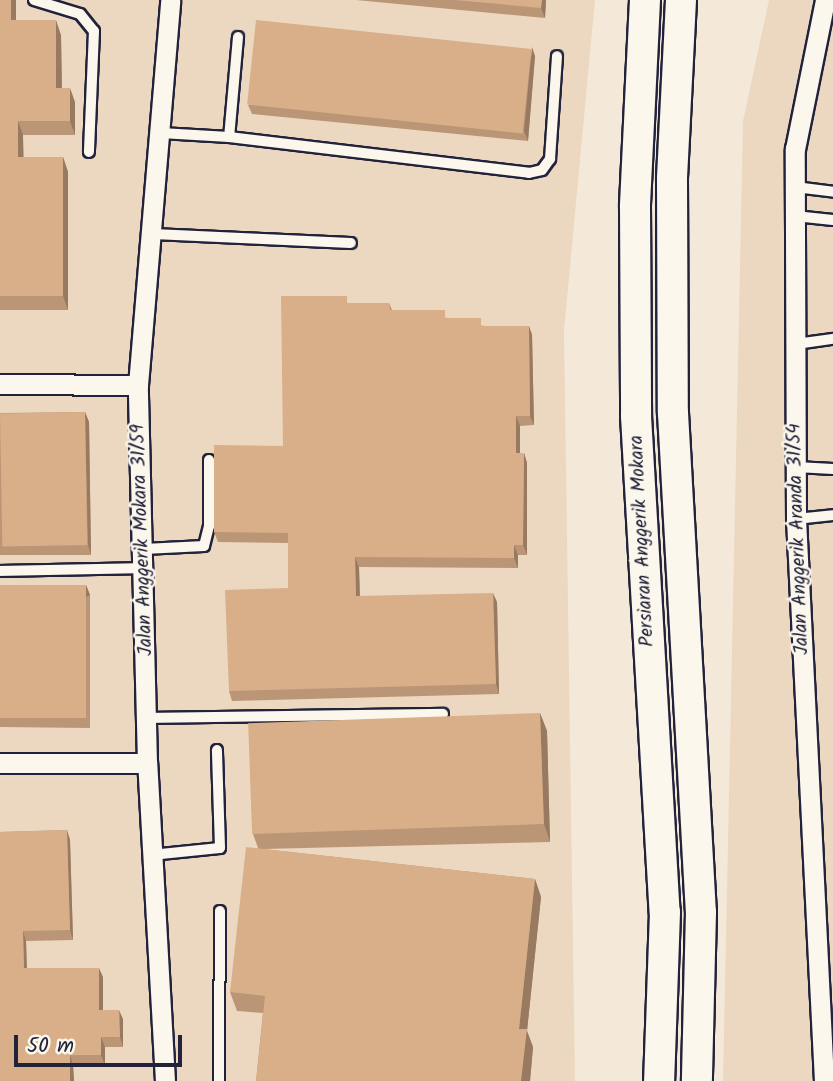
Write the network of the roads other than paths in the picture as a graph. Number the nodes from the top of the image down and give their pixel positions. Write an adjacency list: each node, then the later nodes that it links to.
1 (34, 0): 10 (lane)
2 (170, 0): 8 (street, Jalan Anggerik Mokara 31/59)
3 (645, 0): 37 (main road, Persiaran Anggerik Mokara)
4 (681, 0): 38 (main road, Persiaran Anggerik Mokara)
5 (825, 0): 11 (street, Jalan Anggerik Aranda 31/54)
6 (238, 37): 9 (lane)
7 (557, 56): 9 (lane)
8 (161, 133): 9 (lane); 15 (street, Jalan Anggerik Mokara 31/59)
9 (229, 137)
10 (89, 152)
11 (795, 187): 12 (lane); 13 (street, Jalan Anggerik Aranda 31/54)
12 (833, 192)
13 (795, 216): 14 (lane); 18 (street, Jalan Anggerik Aranda 31/54)
14 (833, 220)
15 (153, 234): 16 (lane); 20 (street, Jalan Anggerik Mokara 31/59)
16 (351, 243)
17 (833, 339): 18 (lane)
18 (796, 344): 22 (street, Jalan Anggerik Aranda 31/54)
19 (0, 384): 20 (street)
20 (138, 384): 26 (street, Jalan Anggerik Mokara 31/59)
21 (209, 460): 26 (lane)
22 (796, 467): 23 (lane); 25 (street, Jalan Anggerik Aranda 31/54)
23 (833, 469)
24 (833, 515): 25 (lane)
25 (796, 519): 39 (street, Jalan Anggerik Aranda 31/54)
26 (145, 559): 27 (lane); 29 (street, Jalan Anggerik Mokara 31/59)
27 (0, 571)
28 (443, 715): 29 (lane)
29 (148, 718): 32 (street, Jalan Anggerik Mokara 31/59)
30 (217, 750): 33 (lane)
31 (0, 763): 32 (street)
32 (147, 763): 33 (street, Jalan Anggerik Mokara 31/59)
33 (151, 856): 35 (street, Jalan Anggerik Mokara 31/59)
34 (220, 911): 36 (lane)
35 (164, 1081)
36 (219, 1081)
37 (659, 1081)
38 (697, 1081)
39 (824, 1081)

